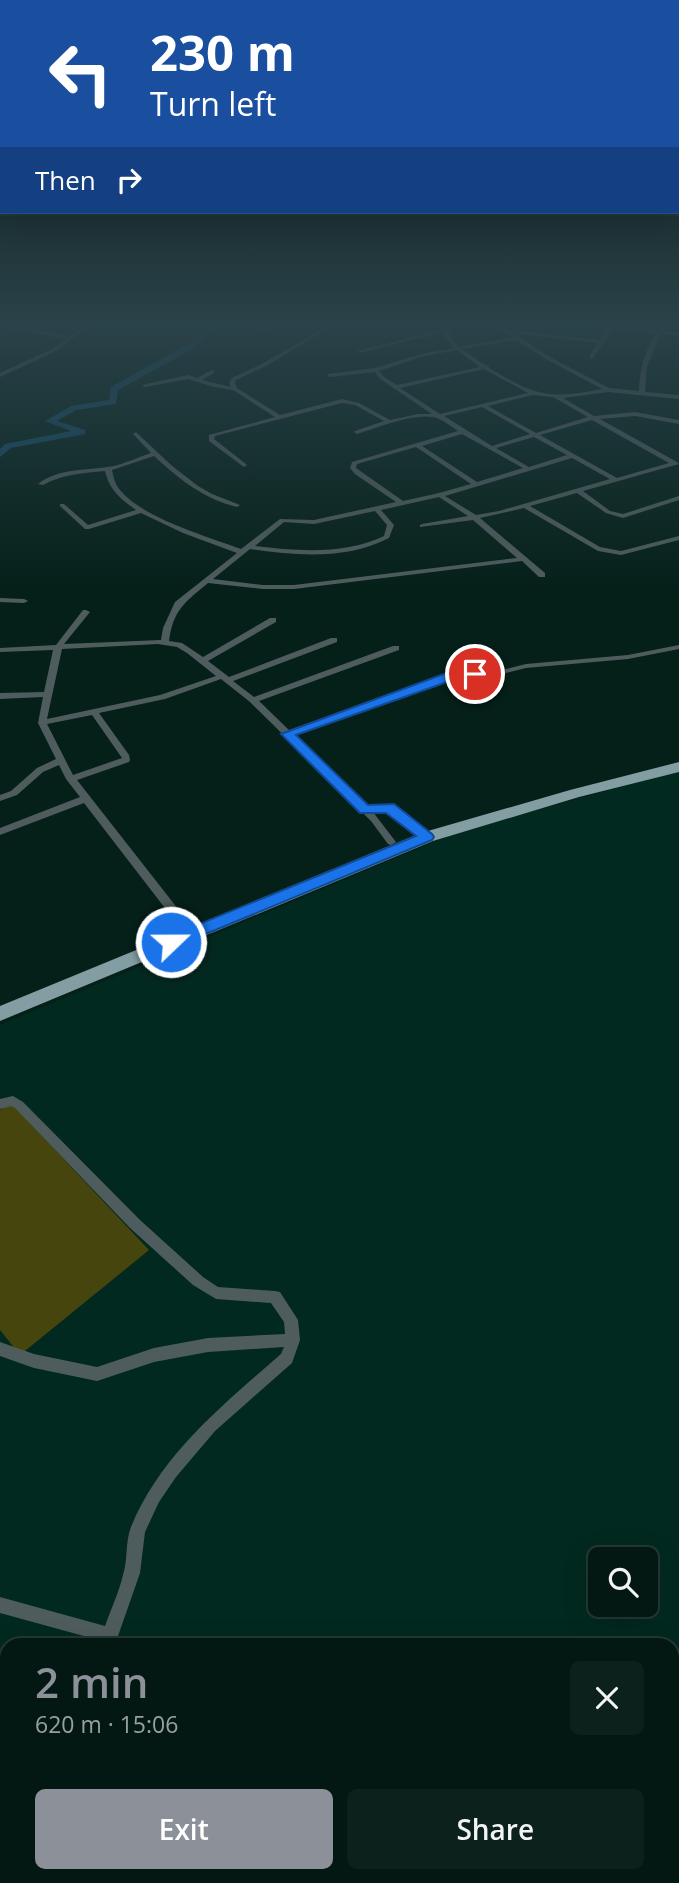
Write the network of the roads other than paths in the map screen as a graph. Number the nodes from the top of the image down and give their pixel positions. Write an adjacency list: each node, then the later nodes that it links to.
1 (275, 414): 8 (street)
2 (288, 414): 8 (street)
3 (373, 414): 11 (street)
4 (435, 414): 9 (street)
5 (447, 414): 9 (street)
6 (497, 414): 16 (street)
7 (584, 414): 10 (street)
8 (278, 416): 22 (street)
9 (438, 416): 11 (street); 14 (street)
10 (591, 418): 12 (street); 16 (street); 21 (street)
11 (390, 422): 13 (street)
12 (679, 422)
13 (357, 432)
14 (463, 432): 17 (street); 18 (street)
15 (136, 434): 19 (street)
16 (534, 435): 18 (street); 20 (street)
17 (417, 445): 27 (street); 31 (street)
18 (490, 447): 23 (street)
19 (154, 454): 24 (street); 33 (street)
20 (572, 456): 23 (street); 25 (street)
21 (677, 464): 25 (street)
22 (244, 465)
23 (528, 468): 27 (street)
24 (108, 469): 26 (street); 36 (street)
25 (616, 480): 28 (street)
26 (41, 484)
27 (476, 484): 29 (street)
28 (578, 490): 30 (street); 34 (street)
29 (440, 495): 31 (street); 37 (street)
30 (679, 498)
31 (401, 503): 35 (street)
32 (62, 505): 36 (street)
33 (237, 505)
34 (525, 506): 37 (street); 39 (street)
35 (377, 509): 40 (street); 40 (street)
36 (139, 511): 40 (street)
37 (474, 517): 38 (street); 41 (street)
38 (422, 526)
39 (679, 538)
40 (246, 550): 43 (street)
41 (524, 559): 42 (street); 43 (street)
42 (542, 575)
43 (208, 581): 49 (street)
44 (0, 600): 45 (street)
45 (24, 601)
46 (86, 612): 51 (street)
47 (273, 620): 54 (street)
48 (334, 640): 55 (street)
49 (165, 642): 51 (street); 54 (street)
50 (679, 646): 61 (street)
51 (58, 647): 53 (street); 56 (street)
52 (396, 648): 58 (street)
53 (0, 650)
54 (204, 660): 55 (street)
55 (225, 678): 58 (street); 59 (street)
56 (46, 694): 57 (street); 60 (street)
57 (0, 696)
58 (253, 699): 61 (street)
59 (94, 712): 60 (street); 65 (street)
60 (42, 723): 63 (street)
61 (287, 734): 68 (street)
62 (679, 758): 70 (main road)
63 (60, 761): 65 (street); 66 (street)
64 (679, 767): 70 (main road)
65 (71, 779): 67 (street)
66 (0, 797)
67 (85, 799): 69 (street); 72 (street)
68 (365, 810): 70 (street); 71 (street)
69 (0, 832)
70 (424, 834): 71 (main road); 74 (main road)
71 (391, 842): 72 (main road)
72 (185, 926): 73 (main road)
73 (0, 1002)
74 (0, 1014)
75 (0, 1104): 76 (street)
76 (293, 1340): 77 (street); 80 (street)
77 (0, 1349)
78 (0, 1605): 79 (street)
79 (103, 1638)
80 (113, 1638)

